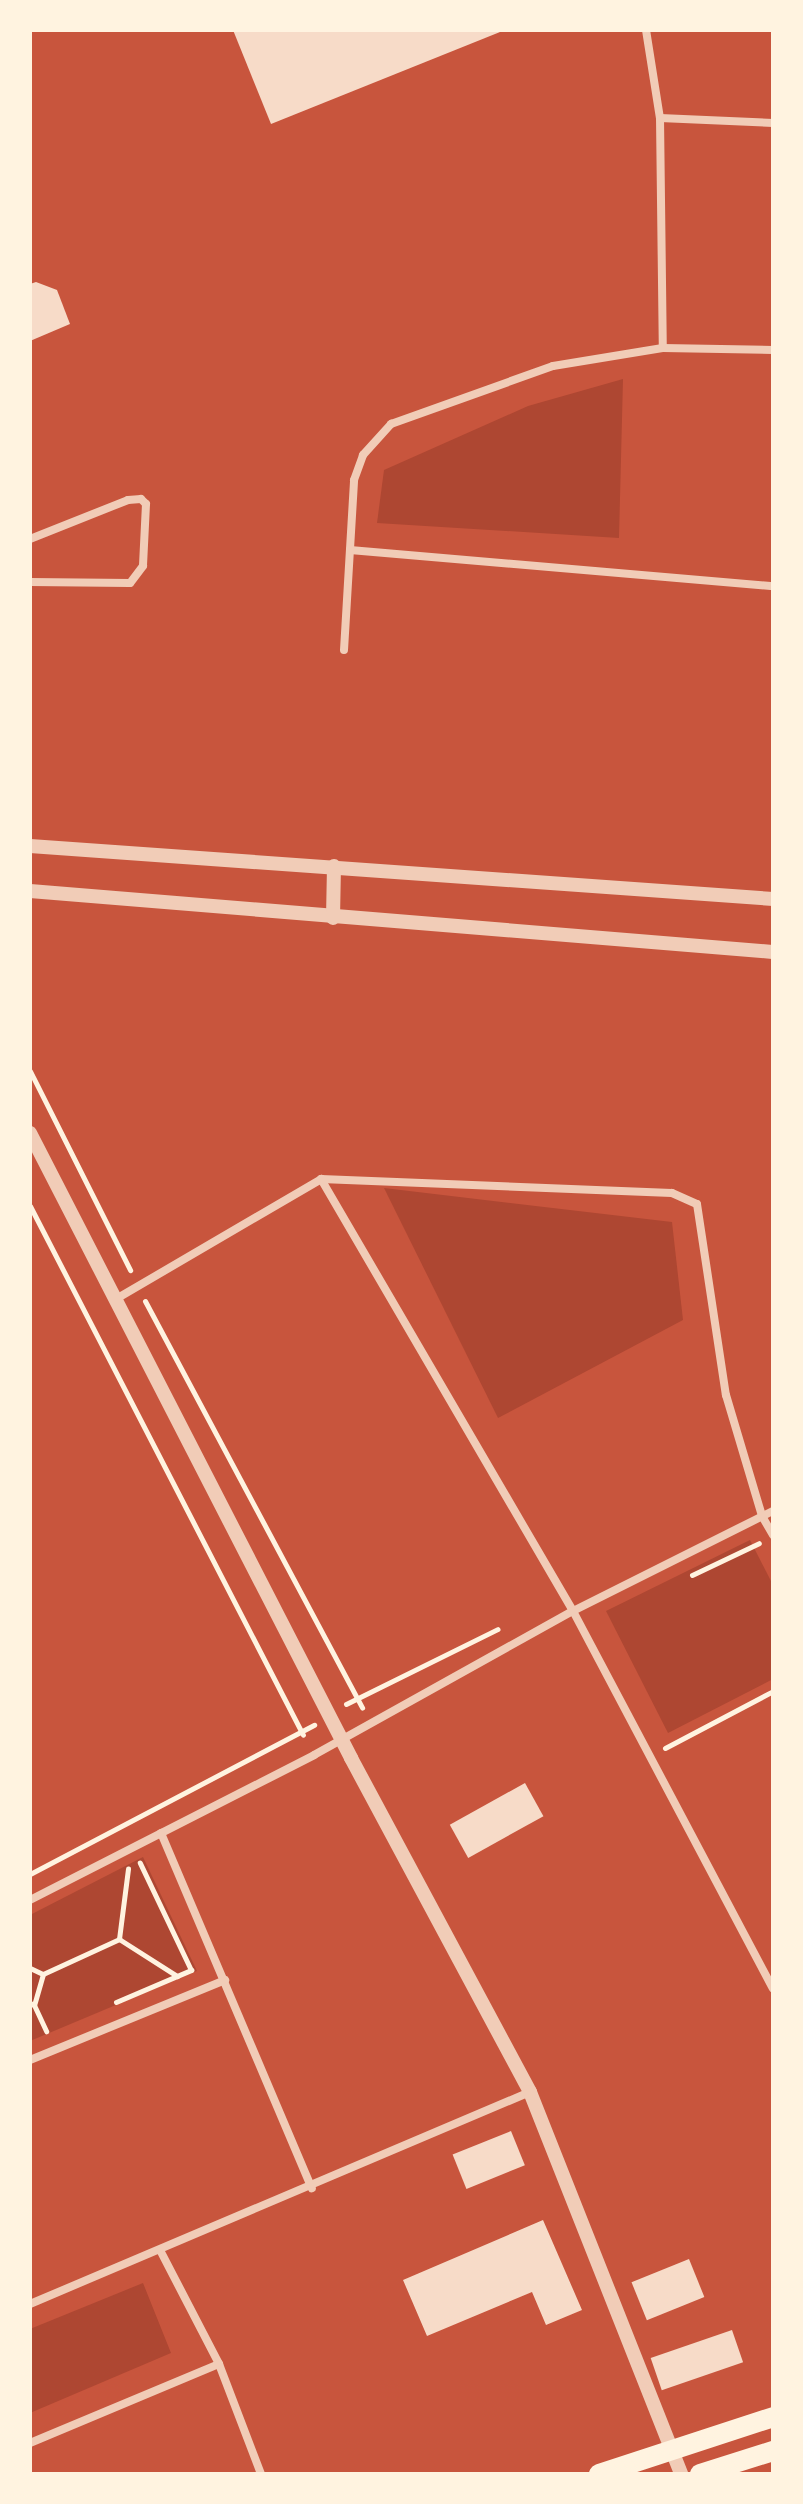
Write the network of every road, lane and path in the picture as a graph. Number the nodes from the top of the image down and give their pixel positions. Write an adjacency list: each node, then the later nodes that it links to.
1 (646, 30): 2 (street)
2 (660, 118): 3 (street); 4 (street)
3 (773, 123)
4 (663, 348): 5 (street); 7 (street)
5 (773, 350)
6 (30, 539): 8 (street)
7 (350, 550): 9 (street); 10 (street)
8 (30, 582)
9 (773, 586)
10 (344, 650)
11 (30, 846): 12 (street)
12 (334, 866): 14 (street); 15 (street)
13 (30, 891): 15 (street)
14 (773, 899)
15 (333, 918): 16 (street)
16 (773, 952)
17 (30, 1071): 21 (path)
18 (30, 1133): 22 (street)
19 (321, 1179): 21 (street); 24 (street); 26 (street)
20 (30, 1206): 32 (path)
21 (138, 1286): 22 (street); 29 (path)
22 (116, 1299): 30 (street)
23 (773, 1511): 24 (street)
24 (762, 1516): 25 (street); 26 (street)
25 (773, 1535)
26 (573, 1611): 31 (street); 34 (street)
27 (510, 1623): 29 (path)
28 (773, 1691): 34 (path)
29 (356, 1697): 30 (path); 31 (path)
30 (330, 1714): 32 (path); 33 (street)
31 (370, 1722): 33 (street)
32 (302, 1733): 37 (path)
33 (341, 1739): 35 (street); 52 (street)
34 (650, 1756): 45 (street)
35 (161, 1833): 39 (street); 44 (street)
36 (128, 1869): 38 (path); 40 (path); 43 (path)
37 (30, 1874)
38 (114, 1876)
39 (30, 1900)
40 (119, 1939): 42 (path); 43 (path)
41 (30, 1968): 42 (path)
42 (43, 1974): 46 (path)
43 (177, 1976): 47 (path)
44 (225, 1980): 51 (street); 53 (street)
45 (773, 1988)
46 (32, 2004): 49 (path)
47 (105, 2007)
48 (61, 2025): 49 (path)
49 (46, 2031): 50 (path)
50 (38, 2035)
51 (30, 2060)
52 (530, 2092): 53 (street); 59 (street)
53 (312, 2188): 54 (street)
54 (160, 2250): 55 (street); 56 (street)
55 (30, 2304)
56 (219, 2364): 58 (street); 61 (street)
57 (773, 2417): 59 (main road)
58 (30, 2443)
59 (672, 2451): 62 (main road); 63 (street)
60 (773, 2451): 64 (main road)
61 (261, 2474)
62 (599, 2474)
63 (681, 2474)
64 (700, 2474)

